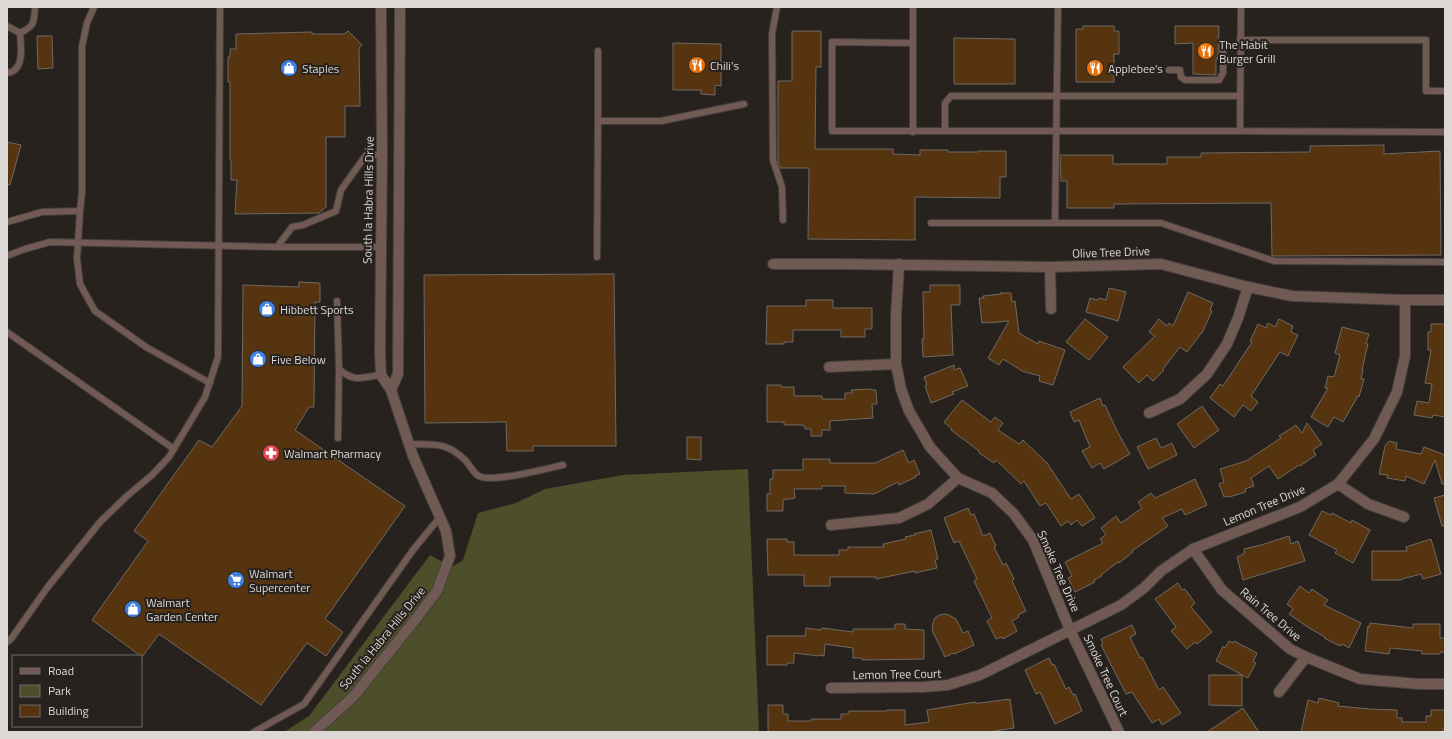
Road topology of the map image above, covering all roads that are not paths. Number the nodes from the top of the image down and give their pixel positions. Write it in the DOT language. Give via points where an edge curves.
graph roads {
  1 [pos="35,7"];
  2 [pos="94,7"];
  3 [pos="220,7"];
  4 [pos="382,7"];
  5 [pos="400,7"];
  6 [pos="777,7"];
  7 [pos="913,7"];
  8 [pos="1058,7"];
  9 [pos="1241,7"];
  10 [pos="7,26"];
  11 [pos="20,33"];
  12 [pos="913,43"];
  13 [pos="1240,43"];
  14 [pos="598,51"];
  15 [pos="1169,70"];
  16 [pos="7,73"];
  17 [pos="1445,91"];
  18 [pos="1056,96"];
  19 [pos="1240,96"];
  20 [pos="744,104"];
  21 [pos="598,121"];
  22 [pos="945,131"];
  23 [pos="1056,131"];
  24 [pos="1240,131"];
  25 [pos="913,132"];
  26 [pos="1445,132"];
  27 [pos="382,155"];
  28 [pos="80,211"];
  29 [pos="783,220"];
  30 [pos="7,222"];
  31 [pos="1055,222"];
  32 [pos="931,223"];
  33 [pos="78,242"];
  34 [pos="219,244"];
  35 [pos="277,247"];
  36 [pos="381,247"];
  37 [pos="9,255"];
  38 [pos="597,257"];
  39 [pos="1445,262"];
  40 [pos="773,264"];
  41 [pos="899,264"];
  42 [pos="1050,267"];
  43 [pos="1248,287"];
  44 [pos="1405,300"];
  45 [pos="1445,300"];
  46 [pos="337,301"];
  47 [pos="1051,309"];
  48 [pos="7,332"];
  49 [pos="896,364"];
  50 [pos="829,367"];
  51 [pos="339,369"];
  52 [pos="381,375"];
  53 [pos="210,383"];
  54 [pos="391,390"];
  55 [pos="1149,413"];
  56 [pos="338,438"];
  57 [pos="409,444"];
  58 [pos="174,449"];
  59 [pos="564,465"];
  60 [pos="958,478"];
  61 [pos="1338,484"];
  62 [pos="440,517"];
  63 [pos="1404,517"];
  64 [pos="831,525"];
  65 [pos="1193,549"];
  66 [pos="1070,630"];
  67 [pos="7,642"];
  68 [pos="1306,658"];
  69 [pos="1445,684"];
  70 [pos="831,688"];
  71 [pos="1279,692"];
  72 [pos="254,732"];
  73 [pos="314,732"];
  74 [pos="1119,732"];
  1 -- 11 [label="lane" via="32,25"];
  2 -- 28 [label="lane" via="82,46"];
  3 -- 34 [label="lane"];
  4 -- 27 [label="street, South la Habra Hills Drive"];
  5 -- 54 [label="street" via="398,374"];
  6 -- 29 [label="lane" via="772,34 773,160 782,187"];
  7 -- 12 [label="lane"];
  8 -- 18 [label="lane"];
  9 -- 13 [label="lane"];
  10 -- 11 [label="lane"];
  11 -- 16 [label="lane" via="18,67"];
  12 -- 25 [label="lane"];
  12 -- 25 [label="lane" via="832,42 832,131"];
  13 -- 15 [label="lane" via="1223,46 1223,74 1219,80 1185,80 1181,77 1180,70"];
  13 -- 17 [label="lane" via="1426,40 1426,91"];
  13 -- 19 [label="lane"];
  14 -- 21 [label="lane"];
  18 -- 19 [label="lane"];
  18 -- 22 [label="lane" via="951,96 946,103"];
  18 -- 23 [label="lane"];
  19 -- 24 [label="lane"];
  20 -- 21 [label="lane" via="661,121"];
  21 -- 38 [label="lane"];
  22 -- 23 [label="lane"];
  22 -- 25 [label="lane"];
  23 -- 24 [label="lane"];
  23 -- 31 [label="lane"];
  24 -- 26 [label="lane"];
  27 -- 35 [label="lane" via="366,155 342,190 336,211 292,227"];
  27 -- 36 [label="street, South la Habra Hills Drive"];
  28 -- 30 [label="lane" via="42,212"];
  28 -- 33 [label="lane"];
  31 -- 32 [label="lane"];
  31 -- 39 [label="lane" via="1161,223 1274,261"];
  33 -- 34 [label="lane"];
  33 -- 37 [label="lane" via="50,242"];
  33 -- 53 [label="lane" via="80,284 96,311 146,346"];
  34 -- 35 [label="lane"];
  34 -- 53 [label="lane" via="218,357"];
  35 -- 36 [label="lane"];
  36 -- 52 [label="street, South la Habra Hills Drive"];
  40 -- 41 [label="street, Olive Tree Drive"];
  41 -- 42 [label="street, Olive Tree Drive"];
  41 -- 49 [label="street, Smoke Tree Drive"];
  42 -- 43 [label="street, Olive Tree Drive" via="1161,264"];
  42 -- 47 [label="street"];
  43 -- 44 [label="street, Olive Tree Drive" via="1292,296"];
  43 -- 55 [label="street" via="1227,344 1207,374 1180,398"];
  44 -- 45 [label="street, Olive Tree Drive"];
  44 -- 61 [label="street, Lemon Tree Drive" via="1405,356 1397,392 1374,439"];
  46 -- 51 [label="lane"];
  48 -- 58 [label="lane"];
  49 -- 50 [label="street"];
  49 -- 60 [label="street, Smoke Tree Drive" via="909,411 930,447"];
  51 -- 52 [label="lane" via="353,378"];
  51 -- 56 [label="lane"];
  52 -- 54 [label="street, South la Habra Hills Drive"];
  53 -- 58 [label="lane" via="205,397"];
  54 -- 57 [label="street, South la Habra Hills Drive"];
  57 -- 59 [label="lane" via="443,445 450,448 484,478"];
  57 -- 62 [label="street, South la Habra Hills Drive"];
  58 -- 67 [label="lane" via="152,475 100,522"];
  60 -- 64 [label="street" via="928,504 899,518"];
  60 -- 66 [label="street, Smoke Tree Drive" via="992,493 1014,514 1033,540"];
  61 -- 63 [label="street" via="1368,504"];
  61 -- 65 [label="street, Lemon Tree Drive" via="1300,507"];
  62 -- 72 [label="lane" via="413,550 304,704"];
  62 -- 73 [label="street, South la Habra Hills Drive" via="446,532 450,556 437,591 353,697"];
  65 -- 66 [label="street, Lemon Tree Drive" via="1161,570 1122,606"];
  65 -- 68 [label="street, Rain Tree Drive" via="1222,590 1290,649"];
  66 -- 70 [label="street, Lemon Tree Court" via="980,675 948,685"];
  66 -- 74 [label="street, Smoke Tree Court"];
  68 -- 69 [label="street, Rain Tree Drive" via="1360,679"];
  68 -- 71 [label="street"];
}
